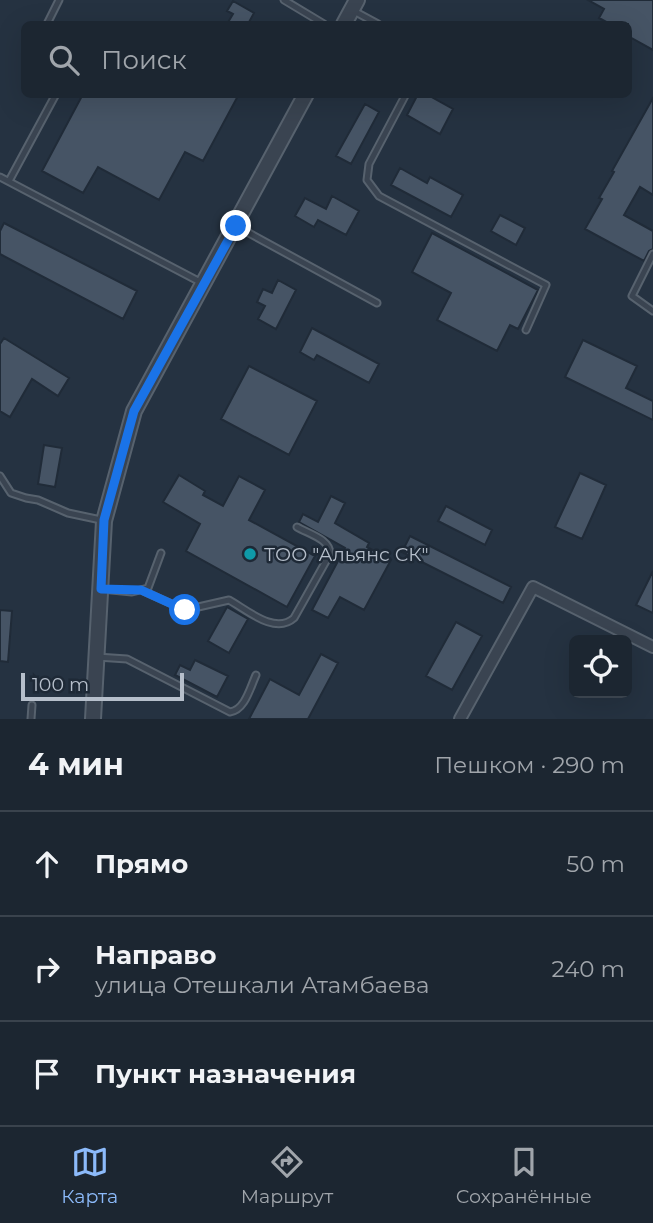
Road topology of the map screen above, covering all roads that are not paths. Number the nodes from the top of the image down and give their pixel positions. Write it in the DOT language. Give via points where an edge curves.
graph roads {
  1 [pos="59,0"];
  2 [pos="284,0"];
  3 [pos="355,5"];
  4 [pos="48,21"];
  5 [pos="319,21"];
  6 [pos="346,21"];
  7 [pos="374,21"];
  8 [pos="54,98"];
  9 [pos="304,98"];
  10 [pos="404,98"];
  11 [pos="0,177"];
  12 [pos="9,181"];
  13 [pos="236,226"];
  14 [pos="653,254"];
  15 [pos="204,284"];
  16 [pos="377,303"];
  17 [pos="653,311"];
  18 [pos="526,330"];
  19 [pos="0,476"];
  20 [pos="104,520"];
  21 [pos="297,527"];
  22 [pos="161,553"];
  23 [pos="101,589"];
  24 [pos="141,590"];
  25 [pos="653,647"];
  26 [pos="97,657"];
  27 [pos="256,676"];
  28 [pos="32,705"];
  29 [pos="31,719"];
  30 [pos="93,719"];
  31 [pos="460,719"];
  1 -- 4 [label="lane"];
  2 -- 5 [label="lane"];
  3 -- 6 [label="street"];
  3 -- 7 [label="lane"];
  8 -- 12 [label="lane"];
  9 -- 13 [label="street"];
  10 -- 18 [label="lane" via="369,164 367,180 379,195 546,285"];
  11 -- 12 [label="lane"];
  12 -- 15 [label="lane"];
  13 -- 15 [label="street"];
  13 -- 16 [label="lane"];
  14 -- 17 [label="lane" via="632,296"];
  15 -- 20 [label="street" via="134,411"];
  19 -- 20 [label="lane" via="11,493"];
  20 -- 23 [label="street"];
  21 -- 24 [label="lane" via="326,542 330,554 289,622 272,624 229,600 185,610"];
  22 -- 24 [label="lane" via="148,587"];
  23 -- 24 [label="lane"];
  23 -- 26 [label="street"];
  25 -- 31 [label="street" via="533,587"];
  26 -- 27 [label="lane" via="127,659 230,712 241,707"];
  26 -- 30 [label="street"];
  28 -- 29 [label="lane"];
}
